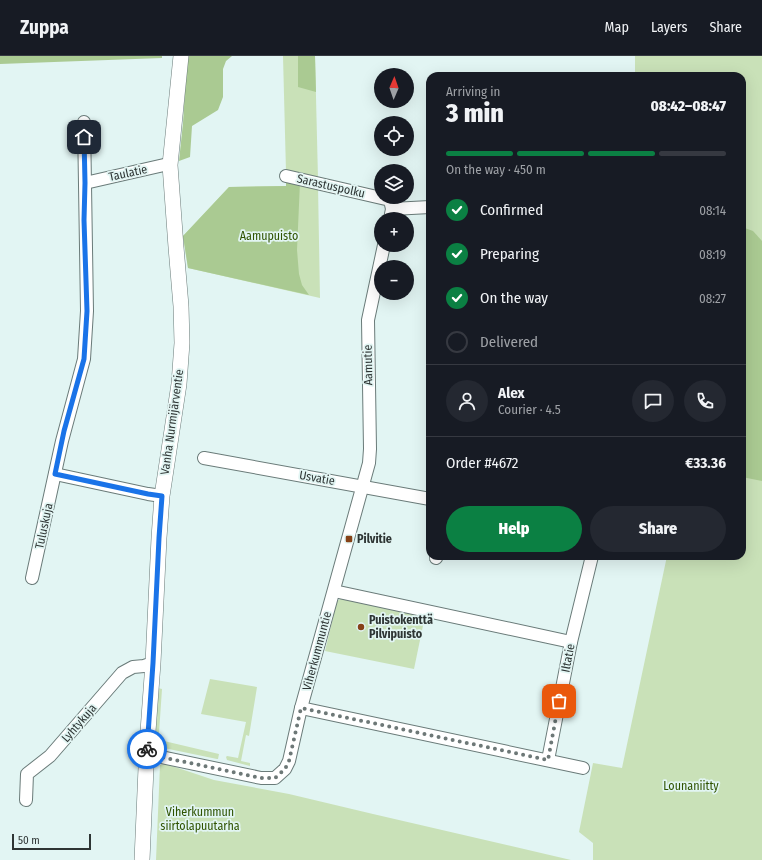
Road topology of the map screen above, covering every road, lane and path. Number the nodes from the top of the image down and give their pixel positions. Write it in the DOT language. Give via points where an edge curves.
graph roads {
  1 [pos="181,56"];
  2 [pos="84,122"];
  3 [pos="170,165"];
  4 [pos="286,176"];
  5 [pos="85,183"];
  6 [pos="426,208"];
  7 [pos="391,212"];
  8 [pos="402,212"];
  9 [pos="383,252"];
  10 [pos="204,458"];
  11 [pos="55,474"];
  12 [pos="362,486"];
  13 [pos="162,496"];
  14 [pos="426,498"];
  15 [pos="591,560"];
  16 [pos="32,578"];
  17 [pos="334,591"];
  18 [pos="571,642"];
  19 [pos="153,663"];
  20 [pos="301,708"];
  21 [pos="147,754"];
  22 [pos="548,760"];
  23 [pos="584,768"];
  24 [pos="26,800"];
  25 [pos="142,860"];
  1 -- 3 [label="street, Vanha Nurmijärventie"];
  2 -- 5 [label="street, Tuluskuja"];
  3 -- 5 [label="street, Taulatie"];
  3 -- 13 [label="street, Vanha Nurmijärventie" via="182,343 179,384"];
  4 -- 7 [label="street, Sarastuspolku" via="390,200"];
  5 -- 11 [label="street, Tuluskuja" via="87,311 84,359"];
  6 -- 8 [label="street"];
  9 -- 12 [label="street, Aamutie" via="368,320 370,449"];
  10 -- 12 [label="street, Usvatie"];
  11 -- 13 [label="street"];
  11 -- 16 [label="street, Tuluskuja"];
  12 -- 14 [label="street, Usvatie"];
  12 -- 17 [label="street, Viherkummuntie"];
  13 -- 19 [label="street, Vanha Nurmijärventie"];
  15 -- 18 [label="street, Iltatie"];
  17 -- 18 [label="street"];
  17 -- 20 [label="street, Viherkummuntie"];
  18 -- 22 [label="street, Iltatie"];
  19 -- 21 [label="street, Vanha Nurmijärventie"];
  19 -- 24 [label="street, Lyhtykuja" via="133,667 122,673 50,756 27,774"];
  20 -- 21 [label="street, Viherkummuntie" via="289,761 275,778 256,777"];
  20 -- 22 [label="street"];
  21 -- 25 [label="street, Vanha Nurmijärventie"];
  22 -- 23 [label="street"];
}
